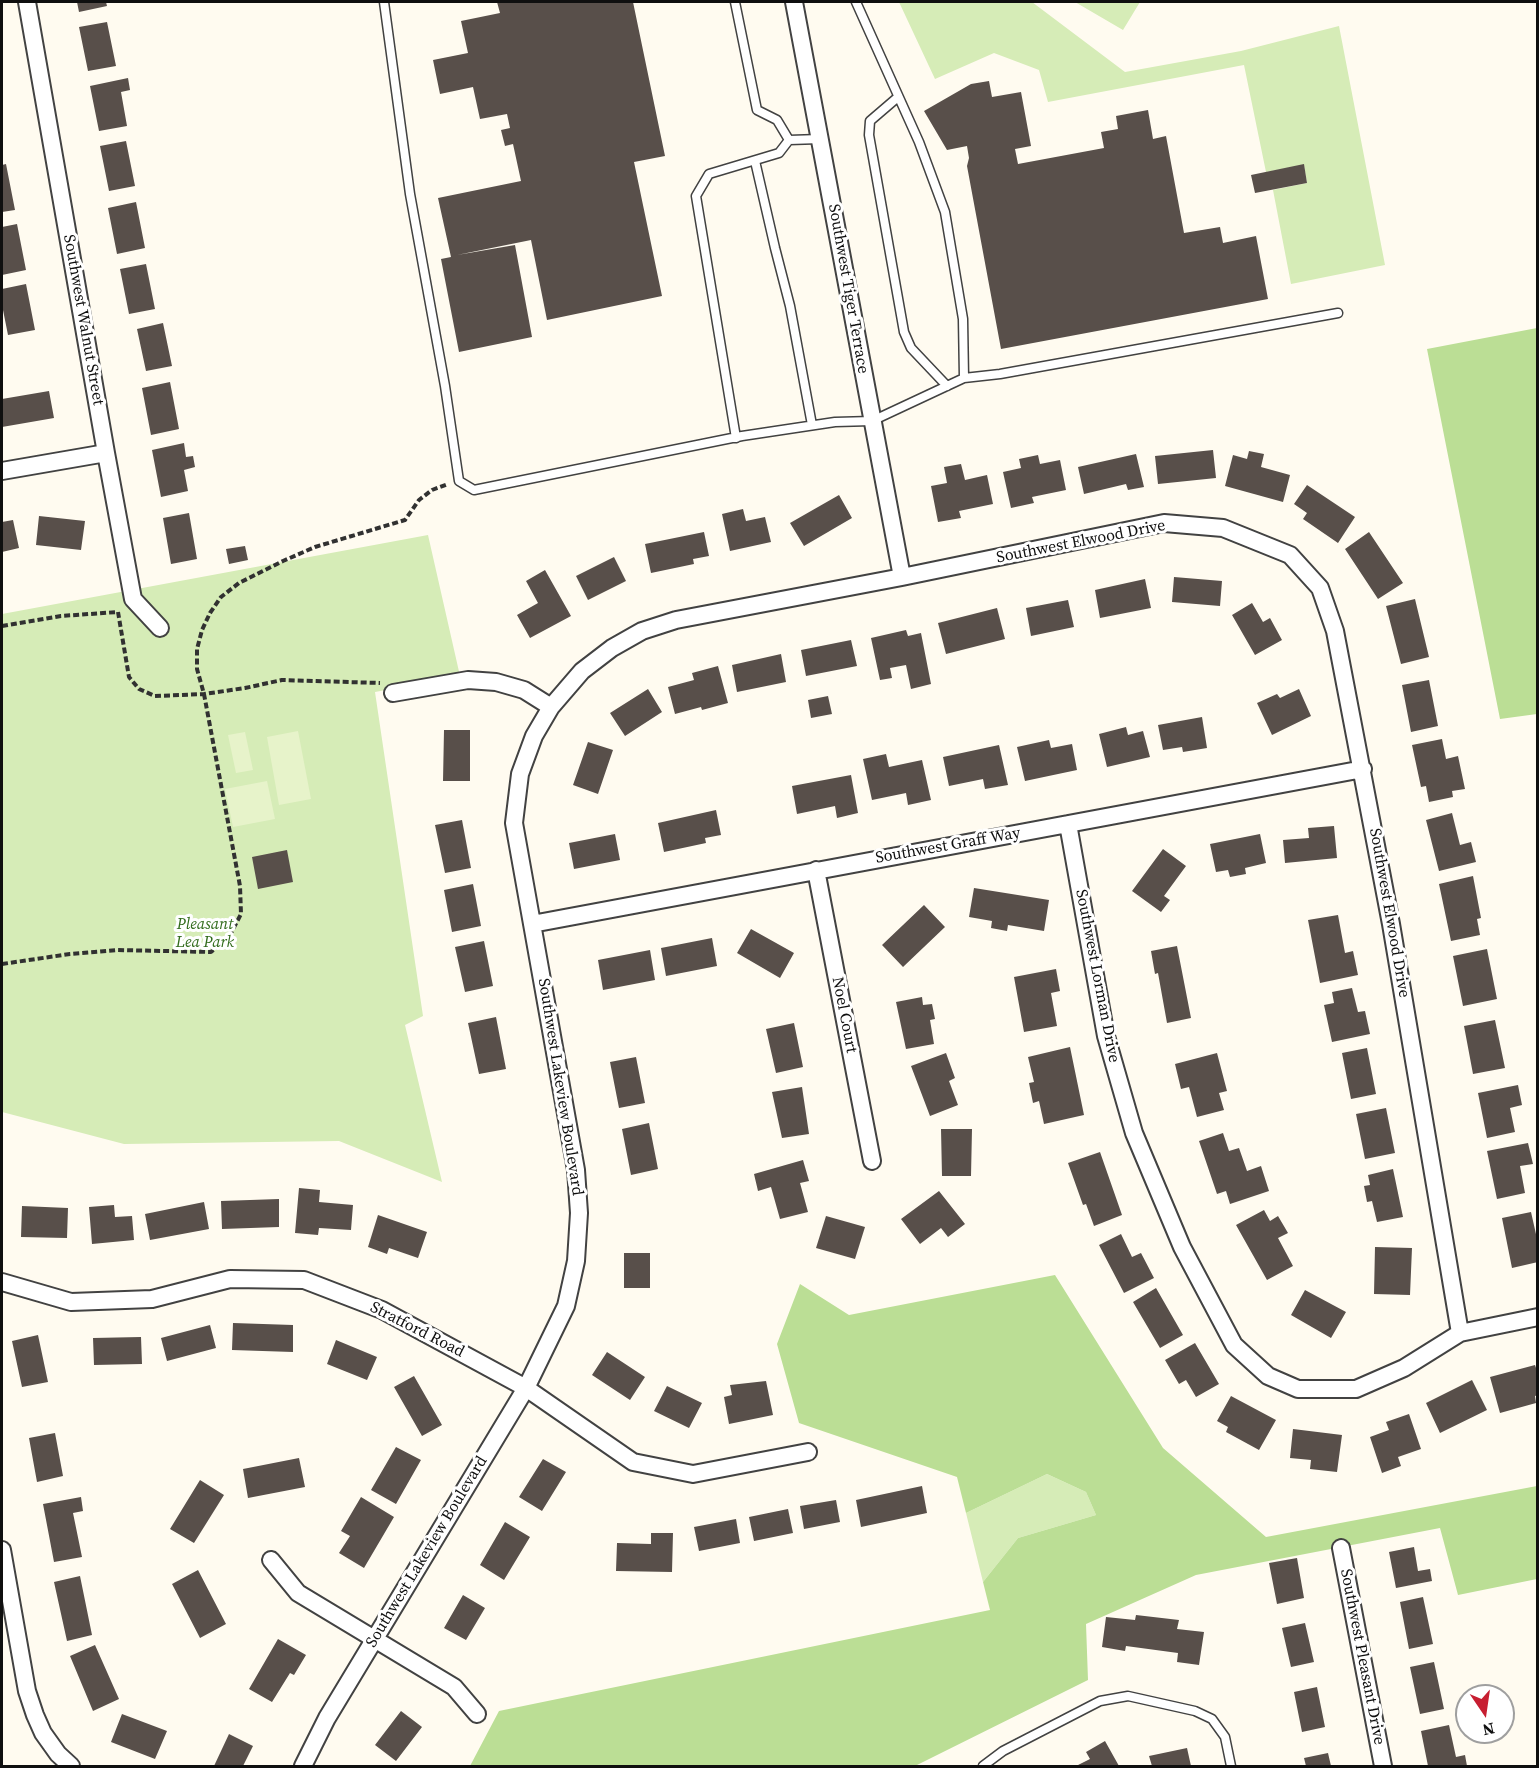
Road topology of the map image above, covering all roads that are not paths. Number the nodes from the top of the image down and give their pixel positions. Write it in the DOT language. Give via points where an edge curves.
graph roads {
  1 [pos="27,2"];
  2 [pos="384,2"];
  3 [pos="735,2"];
  4 [pos="794,2"];
  5 [pos="856,2"];
  6 [pos="898,97"];
  7 [pos="820,139"];
  8 [pos="789,140"];
  9 [pos="755,161"];
  10 [pos="1338,314"];
  11 [pos="964,378"];
  12 [pos="947,386"];
  13 [pos="872,422"];
  14 [pos="812,425"];
  15 [pos="736,438"];
  16 [pos="106,453"];
  17 [pos="2,471"];
  18 [pos="902,577"];
  19 [pos="159,628"];
  20 [pos="393,693"];
  21 [pos="551,706"];
  22 [pos="1363,769"];
  23 [pos="1068,824"];
  24 [pos="816,870"];
  25 [pos="532,924"];
  26 [pos="872,1161"];
  27 [pos="2,1282"];
  28 [pos="1538,1317"];
  29 [pos="1460,1334"];
  30 [pos="526,1388"];
  31 [pos="808,1452"];
  32 [pos="1341,1548"];
  33 [pos="2,1550"];
  34 [pos="271,1560"];
  35 [pos="375,1638"];
  36 [pos="477,1714"];
  37 [pos="71,1767"];
  38 [pos="303,1767"];
  39 [pos="983,1767"];
  40 [pos="1231,1767"];
  41 [pos="1383,1767"];
  1 -- 16 [label="street, Southwest Walnut Street"];
  2 -- 15 [label="lane" via="410,194 446,386 459,481 474,490"];
  3 -- 8 [label="lane" via="757,110 777,120"];
  4 -- 7 [label="street, Southwest Tiger Terrace"];
  5 -- 6 [label="lane"];
  6 -- 11 [label="lane" via="945,212 963,319"];
  6 -- 12 [label="lane" via="870,121 869,135 904,332 911,348"];
  7 -- 8 [label="lane"];
  7 -- 13 [label="street, Southwest Tiger Terrace"];
  8 -- 9 [label="lane" via="779,153"];
  9 -- 14 [label="lane" via="790,306"];
  9 -- 15 [label="lane" via="710,174 696,196"];
  10 -- 11 [label="lane"];
  11 -- 12 [label="lane"];
  12 -- 13 [label="lane"];
  13 -- 14 [label="lane"];
  13 -- 18 [label="street, Southwest Tiger Terrace"];
  14 -- 15 [label="lane"];
  16 -- 17 [label="street"];
  16 -- 19 [label="street, Southwest Walnut Street" via="133,599"];
  18 -- 21 [label="street, Southwest Elwood Drive" via="676,620 642,631 582,671"];
  18 -- 22 [label="street, Southwest Elwood Drive" via="1164,524 1223,528 1290,555 1320,588 1335,631"];
  20 -- 21 [label="street" via="468,680 496,682 524,690"];
  21 -- 25 [label="street, Southwest Lakeview Boulevard" via="534,736 520,774 514,822"];
  22 -- 23 [label="street, Southwest Graff Way"];
  22 -- 29 [label="street, Southwest Elwood Drive"];
  23 -- 24 [label="street, Southwest Graff Way"];
  23 -- 29 [label="street, Southwest Lorman Drive" via="1106,1036 1134,1133 1182,1247 1234,1345 1268,1376 1298,1389 1356,1389 1404,1368"];
  24 -- 25 [label="street, Southwest Graff Way"];
  24 -- 26 [label="street, Noel Court"];
  25 -- 30 [label="street, Southwest Lakeview Boulevard" via="576,1170 579,1213 576,1261 566,1306"];
  27 -- 30 [label="street, Stratford Road" via="71,1302 152,1299 230,1279 304,1280 382,1310"];
  28 -- 29 [label="street, Southwest Lorman Drive"];
  30 -- 31 [label="street, Stratford Road" via="633,1462 693,1474"];
  30 -- 35 [label="street, Southwest Lakeview Boulevard"];
  32 -- 41 [label="street, Southwest Pleasant Drive"];
  33 -- 37 [label="street" via="27,1691 44,1733"];
  34 -- 35 [label="street" via="298,1593"];
  35 -- 36 [label="street" via="454,1687"];
  35 -- 38 [label="street, Southwest Lakeview Boulevard"];
  39 -- 40 [label="lane" via="1003,1751 1100,1701 1128,1696 1195,1711 1212,1719 1225,1737"];
}
